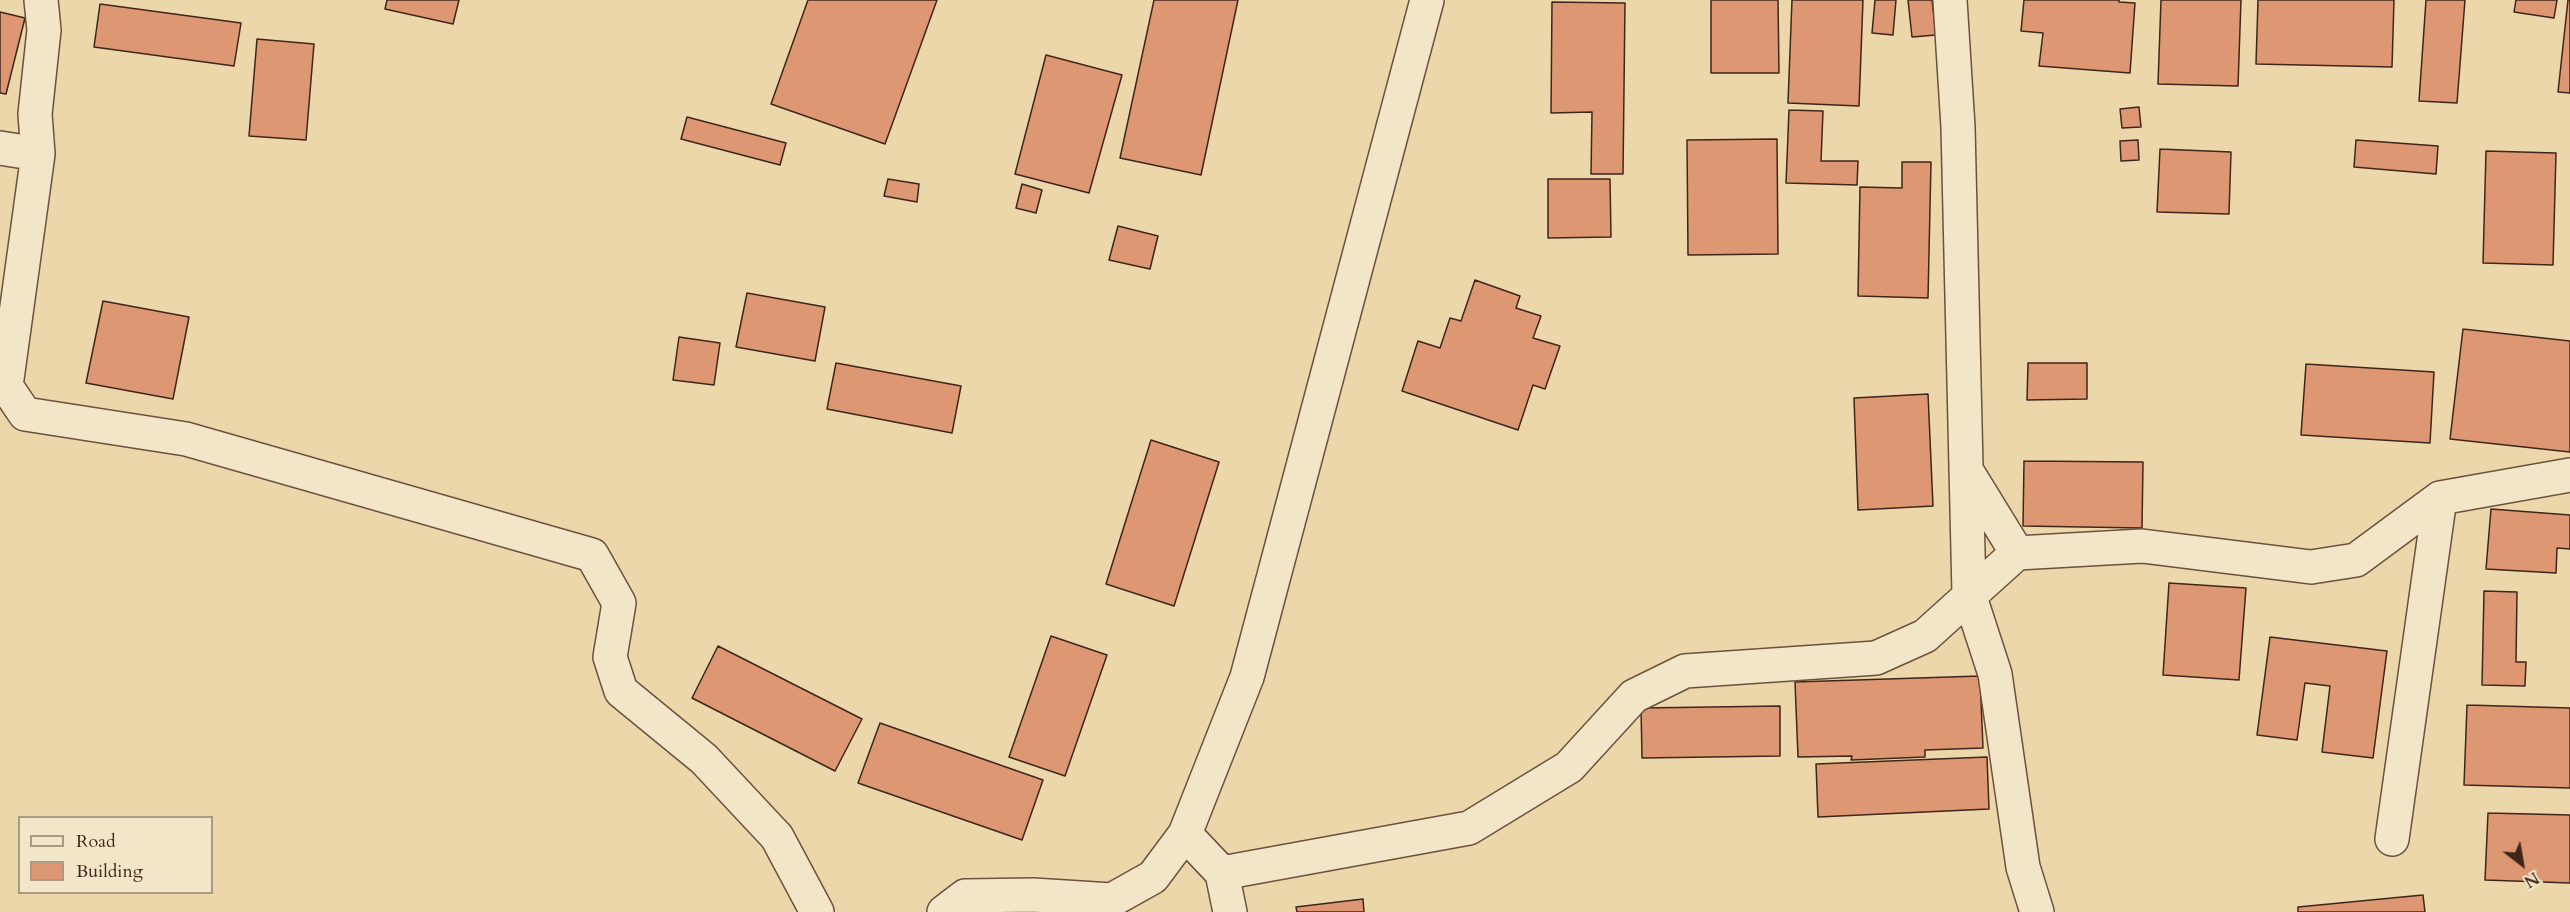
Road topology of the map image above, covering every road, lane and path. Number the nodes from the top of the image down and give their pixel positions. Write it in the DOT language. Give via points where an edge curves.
graph roads {
  1 [pos="41,0"];
  2 [pos="1426,0"];
  3 [pos="1950,0"];
  4 [pos="0,148"];
  5 [pos="38,154"];
  6 [pos="1965,469"];
  7 [pos="2570,475"];
  8 [pos="2440,498"];
  9 [pos="2017,553"];
  10 [pos="1969,594"];
  11 [pos="1185,834"];
  12 [pos="2392,839"];
  13 [pos="1222,873"];
  14 [pos="817,912"];
  15 [pos="944,912"];
  16 [pos="1230,912"];
  17 [pos="2037,912"];
  1 -- 5 [label="street" via="44,30 35,114"];
  2 -- 11 [label="street" via="1247,676"];
  3 -- 6 [label="street" via="1958,128"];
  4 -- 5 [label="street"];
  5 -- 14 [label="street" via="6,386 25,414 186,439 592,555 619,603 609,657 621,691 704,759 777,837"];
  6 -- 9 [label="street"];
  6 -- 10 [label="street"];
  7 -- 8 [label="street"];
  8 -- 9 [label="street" via="2356,560 2311,567 2142,546"];
  8 -- 12 [label="street"];
  9 -- 10 [label="street"];
  10 -- 13 [label="street" via="1925,636 1876,658 1685,671 1634,696 1569,767 1469,828"];
  10 -- 17 [label="street" via="1995,674 2023,867"];
  11 -- 13 [label="street"];
  11 -- 15 [label="street" via="1153,877 1112,900 965,896"];
  13 -- 16 [label="street"];
}
